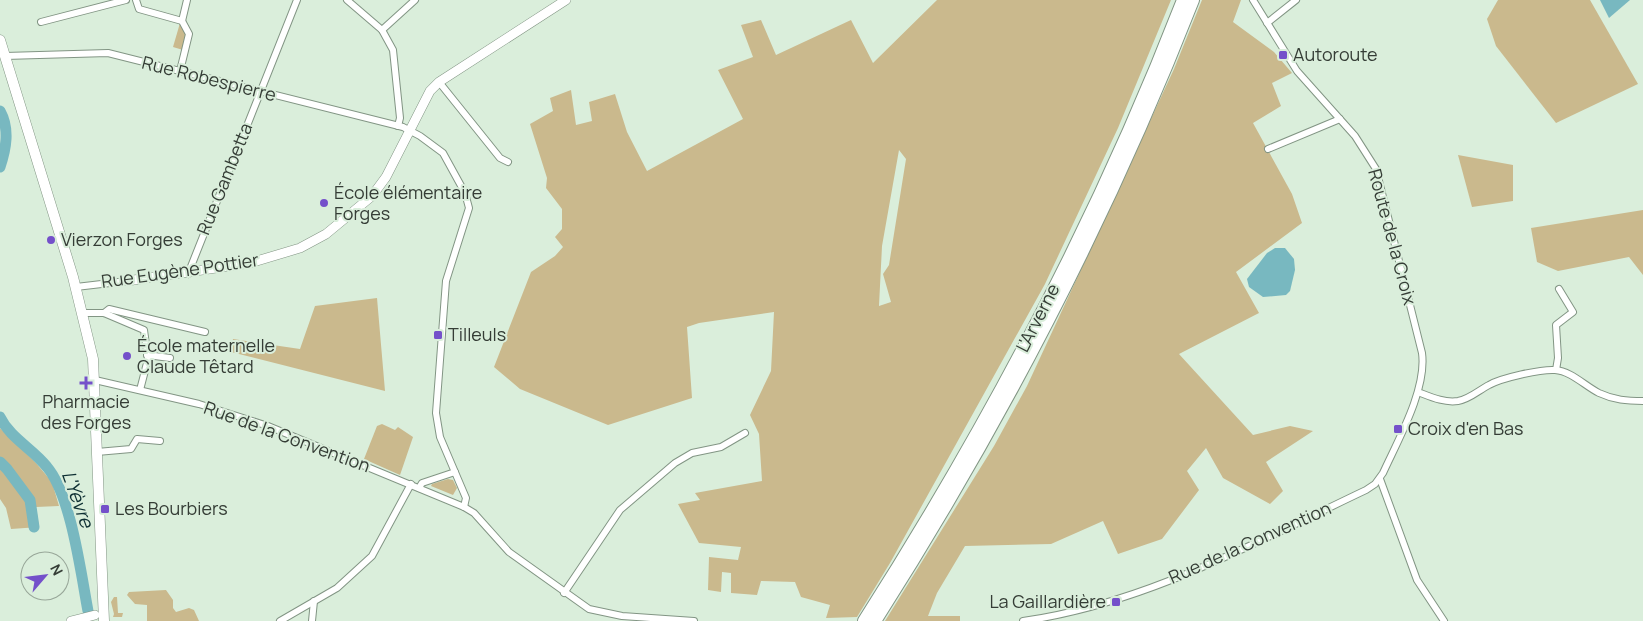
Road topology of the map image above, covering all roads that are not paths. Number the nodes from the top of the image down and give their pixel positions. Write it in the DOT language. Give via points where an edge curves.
graph roads {
  1 [pos="126,0"];
  2 [pos="136,0"];
  3 [pos="187,0"];
  4 [pos="296,0"];
  5 [pos="347,0"];
  6 [pos="415,0"];
  7 [pos="566,0"];
  8 [pos="1183,0"];
  9 [pos="1193,0"];
  10 [pos="1253,0"];
  11 [pos="1296,0"];
  12 [pos="182,21"];
  13 [pos="41,22"];
  14 [pos="1267,23"];
  15 [pos="382,30"];
  16 [pos="0,40"];
  17 [pos="5,56"];
  18 [pos="180,70"];
  19 [pos="439,82"];
  20 [pos="260,92"];
  21 [pos="1340,118"];
  22 [pos="398,126"];
  23 [pos="409,130"];
  24 [pos="1268,150"];
  25 [pos="508,162"];
  26 [pos="188,274"];
  27 [pos="127,281"];
  28 [pos="76,287"];
  29 [pos="1559,289"];
  30 [pos="82,313"];
  31 [pos="104,313"];
  32 [pos="205,332"];
  33 [pos="147,355"];
  34 [pos="170,358"];
  35 [pos="1556,370"];
  36 [pos="95,380"];
  37 [pos="140,390"];
  38 [pos="1418,392"];
  39 [pos="1643,401"];
  40 [pos="745,434"];
  41 [pos="160,441"];
  42 [pos="97,452"];
  43 [pos="454,472"];
  44 [pos="1380,479"];
  45 [pos="411,484"];
  46 [pos="419,488"];
  47 [pos="464,507"];
  48 [pos="564,593"];
  49 [pos="314,602"];
  50 [pos="98,617"];
  51 [pos="608,618"];
  52 [pos="71,621"];
  53 [pos="280,621"];
  54 [pos="312,621"];
  55 [pos="694,621"];
  56 [pos="864,621"];
  57 [pos="875,621"];
  58 [pos="1023,621"];
  59 [pos="1444,621"];
  1 -- 13 [label="street"];
  2 -- 12 [label="street" via="138,9"];
  3 -- 12 [label="street"];
  4 -- 20 [label="street, Rue Gambetta"];
  5 -- 15 [label="street"];
  6 -- 15 [label="street"];
  7 -- 19 [label="street, Rue Eugène Pottier"];
  8 -- 56 [label="highway, L'Arverne" via="1116,158 1038,319 965,454"];
  9 -- 57 [label="highway, L'Arverne" via="1133,144 1045,325 969,466"];
  10 -- 14 [label="street, Route de la Croix"];
  11 -- 14 [label="street"];
  12 -- 18 [label="street" via="189,34"];
  14 -- 21 [label="street, Route de la Croix" via="1297,71"];
  15 -- 22 [label="street" via="393,50 400,118"];
  16 -- 17 [label="main road"];
  17 -- 18 [label="street, Rue Robespierre" via="108,53"];
  17 -- 28 [label="main road"];
  18 -- 20 [label="street, Rue Robespierre"];
  19 -- 23 [label="street, Rue Eugène Pottier" via="430,91"];
  19 -- 25 [label="street" via="500,158"];
  20 -- 22 [label="street, Rue Robespierre"];
  20 -- 26 [label="street, Rue Gambetta"];
  21 -- 24 [label="street"];
  21 -- 38 [label="street, Route de la Croix" via="1376,169 1422,354 1423,374"];
  22 -- 23 [label="street, Rue Robespierre"];
  23 -- 26 [label="street, Rue Eugène Pottier" via="386,177 372,196 326,234 276,256"];
  23 -- 43 [label="street, Rue Robespierre" via="443,154 465,193 469,208 446,281 436,413 440,437"];
  26 -- 27 [label="street, Rue Eugène Pottier"];
  27 -- 28 [label="street, Rue Eugène Pottier"];
  28 -- 30 [label="main road"];
  29 -- 35 [label="street" via="1572,312 1556,325"];
  30 -- 31 [label="street"];
  30 -- 36 [label="main road"];
  31 -- 32 [label="street" via="110,309"];
  31 -- 33 [label="street" via="144,330"];
  33 -- 34 [label="street"];
  33 -- 37 [label="street"];
  35 -- 38 [label="street" via="1510,377 1459,401 1440,400"];
  35 -- 39 [label="street" via="1620,401"];
  36 -- 37 [label="street, Rue de la Convention"];
  36 -- 42 [label="main road"];
  37 -- 45 [label="street, Rue de la Convention" via="268,426"];
  38 -- 44 [label="street"];
  40 -- 48 [label="street" via="721,447 692,453 675,463 620,510"];
  41 -- 42 [label="street" via="137,439 131,449"];
  42 -- 50 [label="main road" via="102,579"];
  43 -- 46 [label="street" via="422,483"];
  43 -- 47 [label="street, Rue Robespierre" via="466,498"];
  44 -- 58 [label="street, Rue de la Convention" via="1366,490 1173,580 1055,617"];
  44 -- 59 [label="street" via="1414,573"];
  45 -- 46 [label="street, Rue de la Convention"];
  45 -- 49 [label="street" via="372,556 337,588"];
  46 -- 47 [label="street, Rue de la Convention"];
  47 -- 48 [label="street, Rue de la Convention" via="474,513 509,552"];
  48 -- 51 [label="street, Rue de la Convention"];
  49 -- 53 [label="street"];
  49 -- 54 [label="street"];
  50 -- 52 [label="street"];
  51 -- 55 [label="street, Rue de la Convention"];
}
